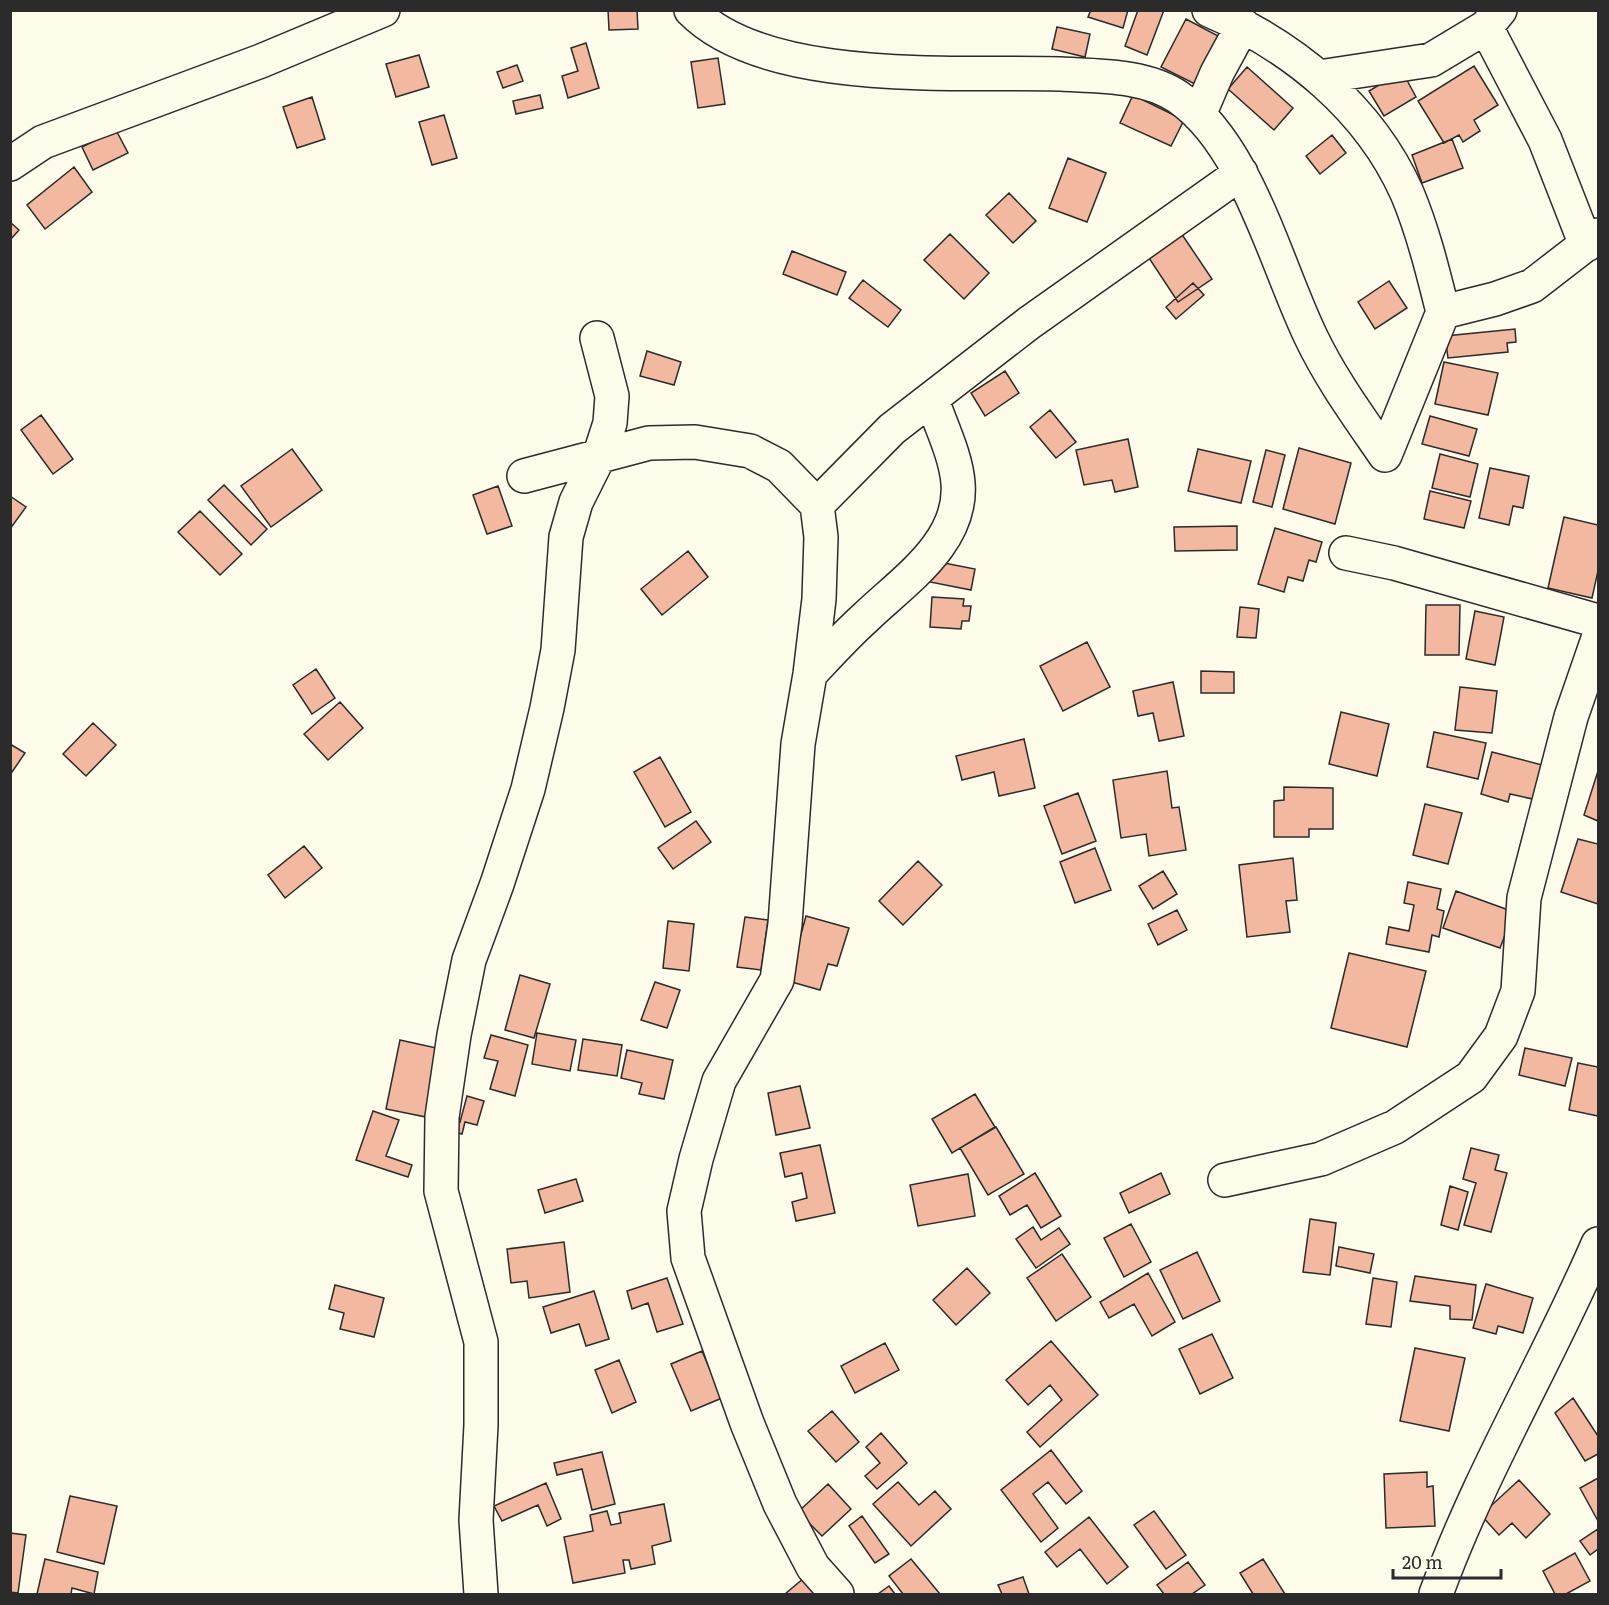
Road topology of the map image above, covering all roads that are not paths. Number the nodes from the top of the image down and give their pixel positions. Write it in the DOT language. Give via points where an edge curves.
graph roads {
  1 [pos="383,10"];
  2 [pos="691,10"];
  3 [pos="1209,10"];
  4 [pos="1493,19"];
  5 [pos="1243,25"];
  6 [pos="1319,77"];
  7 [pos="1199,115"];
  8 [pos="10,164"];
  9 [pos="1241,172"];
  10 [pos="1592,240"];
  11 [pos="1443,312"];
  12 [pos="597,338"];
  13 [pos="932,400"];
  14 [pos="600,454"];
  15 [pos="524,476"];
  16 [pos="817,505"];
  17 [pos="1346,553"];
  18 [pos="1599,621"];
  19 [pos="1599,639"];
  20 [pos="810,674"];
  21 [pos="1225,1180"];
  22 [pos="1599,1244"];
  23 [pos="481,1594"];
  24 [pos="837,1594"];
  25 [pos="1436,1594"];
  1 -- 8 [label="street" via="261,61 43,142"];
  2 -- 7 [label="street" via="701,21 748,46 804,61 895,74 975,72 1136,80 1177,96"];
  3 -- 5 [label="street"];
  4 -- 6 [label="street" via="1431,60"];
  4 -- 10 [label="street"];
  5 -- 6 [label="street"];
  5 -- 7 [label="street"];
  6 -- 11 [label="street" via="1368,126 1406,192"];
  7 -- 9 [label="street"];
  9 -- 11 [label="street" via="1311,338 1348,402 1385,454"];
  9 -- 13 [label="street" via="1029,323"];
  10 -- 11 [label="street" via="1532,286"];
  12 -- 14 [label="street" via="612,396 610,423"];
  13 -- 16 [label="street" via="892,429"];
  13 -- 20 [label="street" via="958,484 953,516 942,541 921,568 860,622"];
  14 -- 15 [label="street"];
  14 -- 16 [label="street" via="649,443 695,442 750,452 780,466"];
  14 -- 23 [label="street" via="576,502 566,537 558,650 548,708 528,789 469,960 442,1117 441,1191 481,1342 476,1520"];
  16 -- 20 [label="street" via="821,537 819,599"];
  17 -- 18 [label="street"];
  19 -- 21 [label="street" via="1571,717 1524,898 1518,991 1501,1036 1471,1077 1395,1127 1321,1160"];
  20 -- 24 [label="street" via="798,744 777,980 719,1081 684,1211 688,1258 747,1423 780,1504 813,1567"];
  22 -- 25 [label="street" via="1572,1306 1486,1474"];
}
